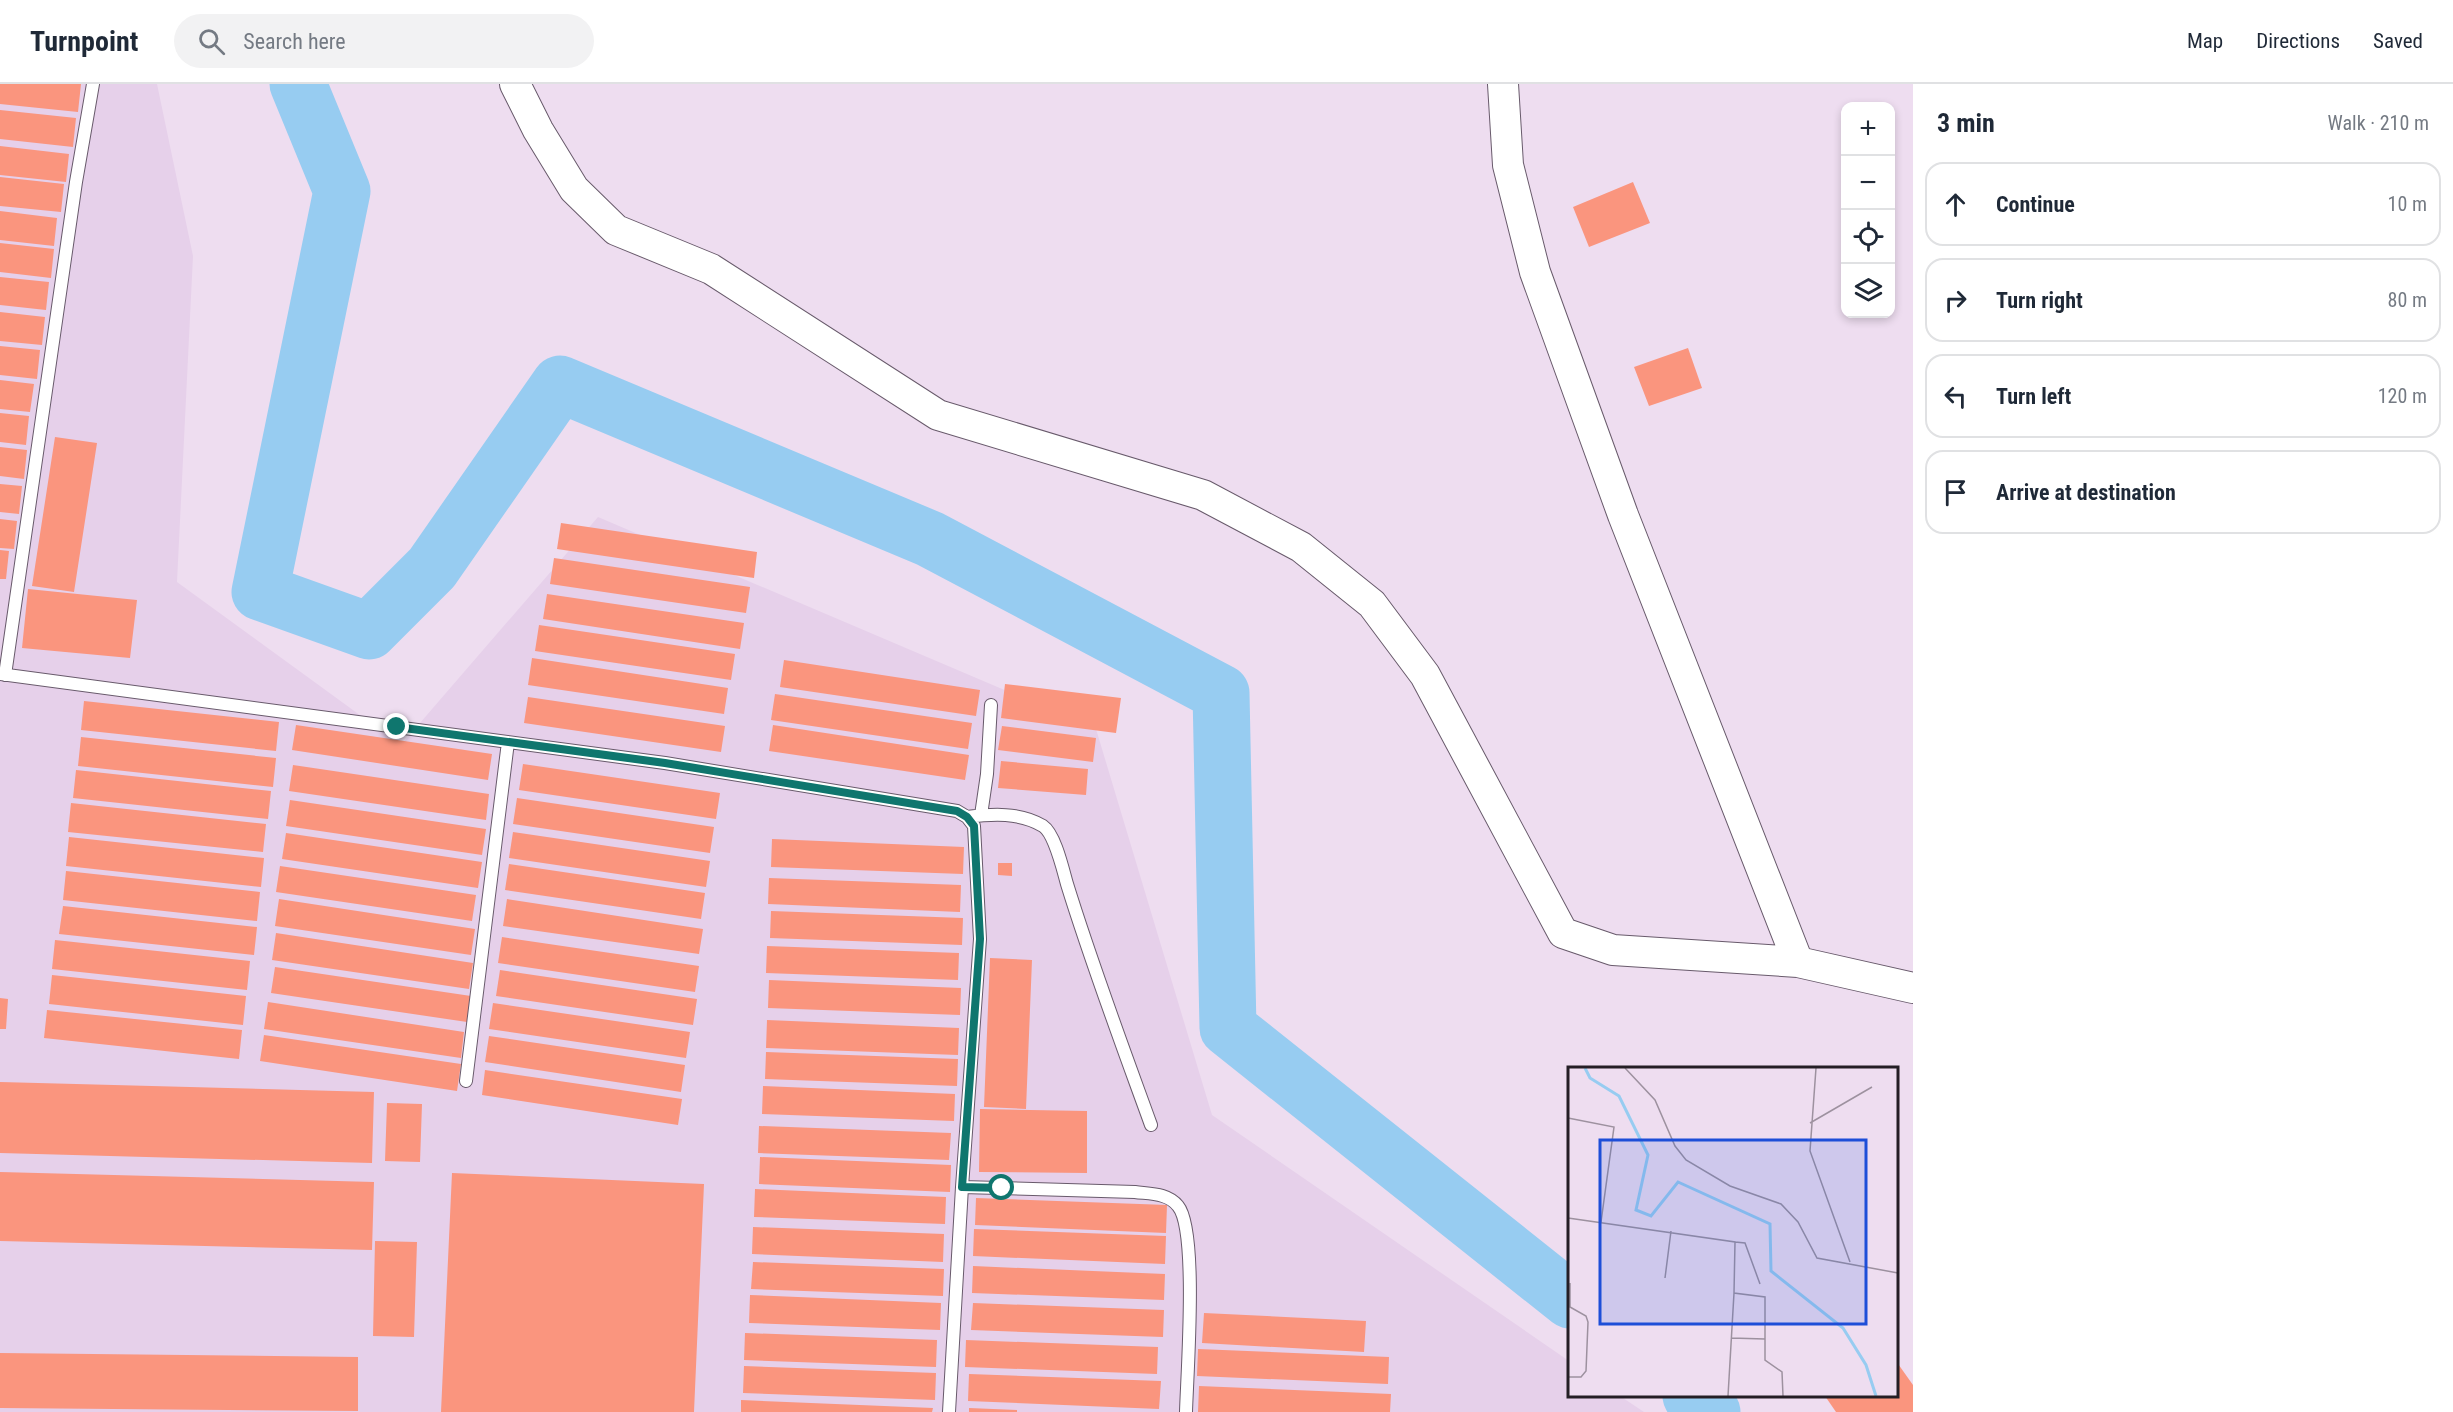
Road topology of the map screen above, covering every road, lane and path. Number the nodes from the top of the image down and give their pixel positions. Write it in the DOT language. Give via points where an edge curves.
graph roads {
  1 [pos="93,84"];
  2 [pos="514,84"];
  3 [pos="1503,84"];
  4 [pos="2,674"];
  5 [pos="991,705"];
  6 [pos="508,742"];
  7 [pos="981,815"];
  8 [pos="967,817"];
  9 [pos="1798,962"];
  10 [pos="1913,988"];
  11 [pos="466,1081"];
  12 [pos="1150,1125"];
  13 [pos="962,1187"];
  14 [pos="949,1412"];
  15 [pos="1186,1412"];
  1 -- 4 [label="lane"];
  2 -- 9 [label="street" via="574,189 616,230 711,269 938,415 1203,495 1301,547 1372,604 1425,675 1563,933 1613,950"];
  3 -- 9 [label="street" via="1508,165 1535,272 1623,515"];
  4 -- 6 [label="lane"];
  5 -- 7 [label="lane"];
  6 -- 8 [label="lane" via="946,809"];
  6 -- 11 [label="lane"];
  7 -- 8 [label="lane"];
  7 -- 12 [label="lane" via="995,813 1022,818 1044,827 1050,836"];
  8 -- 13 [label="lane" via="974,826 980,939"];
  9 -- 10 [label="street"];
  13 -- 14 [label="lane"];
  13 -- 15 [label="lane" via="1135,1192 1162,1195 1177,1204 1185,1218 1190,1275"];
}
